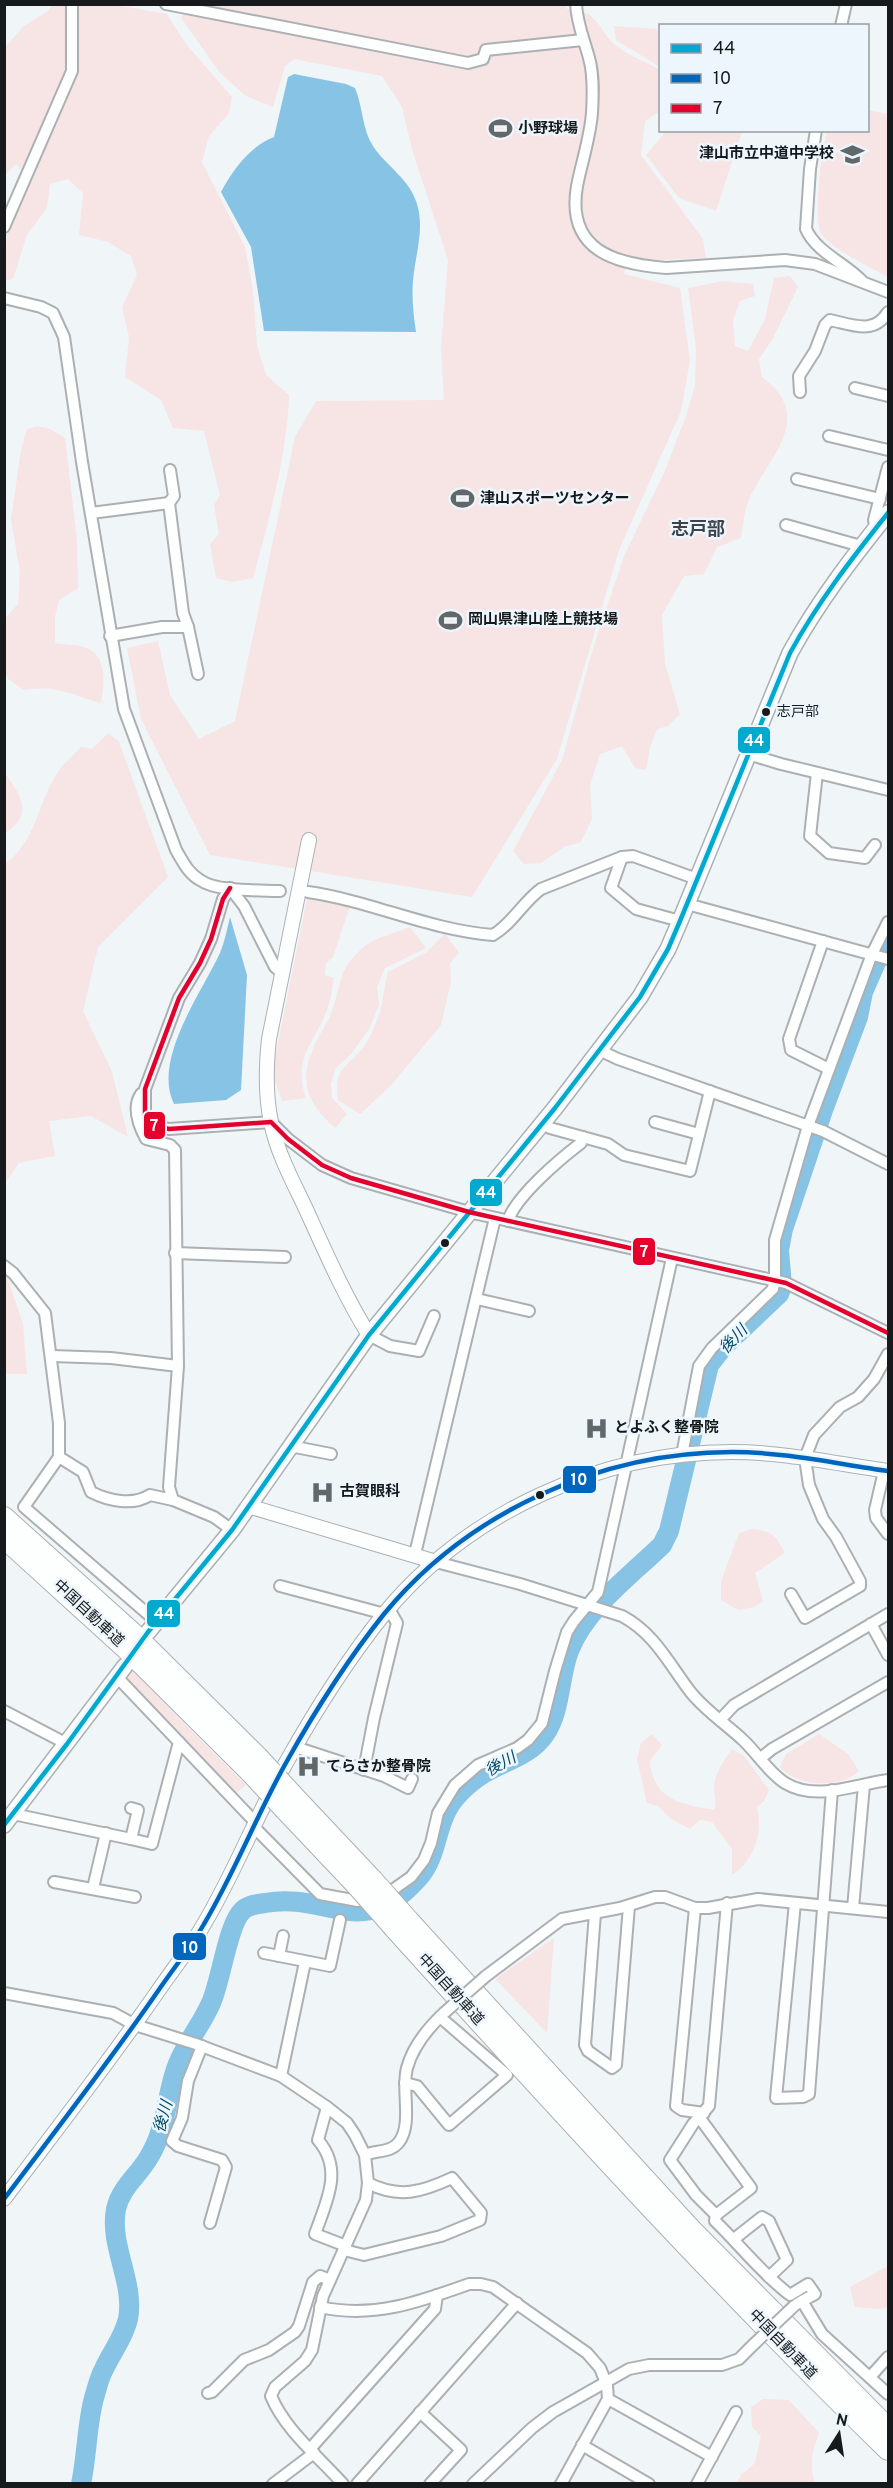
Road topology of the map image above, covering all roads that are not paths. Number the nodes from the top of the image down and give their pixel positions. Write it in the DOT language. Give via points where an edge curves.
graph roads {
  1 [pos="72,4"];
  2 [pos="166,4"];
  3 [pos="576,4"];
  4 [pos="846,4"];
  5 [pos="841,24"];
  6 [pos="583,40"];
  7 [pos="816,132"];
  8 [pos="4,227"];
  9 [pos="864,283"];
  10 [pos="888,292"];
  11 [pos="4,298"];
  12 [pos="888,312"];
  13 [pos="855,388"];
  14 [pos="800,392"];
  15 [pos="888,396"];
  16 [pos="829,436"];
  17 [pos="888,450"];
  18 [pos="888,467"];
  19 [pos="170,470"];
  20 [pos="797,478"];
  21 [pos="880,499"];
  22 [pos="169,503"];
  23 [pos="91,513"];
  24 [pos="888,513"];
  25 [pos="786,525"];
  26 [pos="876,529"];
  27 [pos="861,546"];
  28 [pos="188,627"];
  29 [pos="111,636"];
  30 [pos="198,674"];
  31 [pos="748,754"];
  32 [pos="817,773"];
  33 [pos="888,789"];
  34 [pos="309,840"];
  35 [pos="875,845"];
  36 [pos="622,857"];
  37 [pos="697,879"];
  38 [pos="230,888"];
  39 [pos="280,891"];
  40 [pos="308,892"];
  41 [pos="687,904"];
  42 [pos="680,921"];
  43 [pos="888,922"];
  44 [pos="823,941"];
  45 [pos="880,956"];
  46 [pos="283,974"];
  47 [pos="599,1050"];
  48 [pos="829,1069"];
  49 [pos="145,1089"];
  50 [pos="710,1091"];
  51 [pos="271,1122"];
  52 [pos="655,1122"];
  53 [pos="542,1123"];
  54 [pos="815,1128"];
  55 [pos="699,1134"];
  56 [pos="583,1137"];
  57 [pos="888,1164"];
  58 [pos="469,1212"];
  59 [pos="495,1218"];
  60 [pos="508,1221"];
  61 [pos="175,1253"];
  62 [pos="285,1257"];
  63 [pos="672,1258"];
  64 [pos="4,1266"];
  65 [pos="780,1282"];
  66 [pos="477,1299"];
  67 [pos="529,1311"];
  68 [pos="434,1316"];
  69 [pos="888,1333"];
  70 [pos="369,1335"];
  71 [pos="888,1354"];
  72 [pos="52,1356"];
  73 [pos="178,1366"];
  74 [pos="290,1446"];
  75 [pos="331,1454"];
  76 [pos="682,1455"];
  77 [pos="59,1457"];
  78 [pos="806,1458"];
  79 [pos="627,1464"];
  80 [pos="886,1471"];
  81 [pos="174,1500"];
  82 [pos="248,1506"];
  83 [pos="4,1517"];
  84 [pos="232,1530"];
  85 [pos="888,1534"];
  86 [pos="4,1538"];
  87 [pos="415,1554"];
  88 [pos="436,1562"];
  89 [pos="280,1586"];
  90 [pos="791,1594"];
  91 [pos="589,1606"];
  92 [pos="387,1612"];
  93 [pos="888,1614"];
  94 [pos="871,1624"];
  95 [pos="152,1627"];
  96 [pos="888,1655"];
  97 [pos="121,1671"];
  98 [pos="888,1682"];
  99 [pos="4,1711"];
  100 [pos="721,1719"];
  101 [pos="179,1742"];
  102 [pos="67,1744"];
  103 [pos="296,1747"];
  104 [pos="761,1758"];
  105 [pos="254,1765"];
  106 [pos="364,1770"];
  107 [pos="412,1779"];
  108 [pos="888,1780"];
  109 [pos="864,1785"];
  110 [pos="831,1790"];
  111 [pos="131,1808"];
  112 [pos="9,1819"];
  113 [pos="254,1824"];
  114 [pos="106,1833"];
  115 [pos="131,1839"];
  116 [pos="54,1882"];
  117 [pos="93,1888"];
  118 [pos="135,1897"];
  119 [pos="795,1903"];
  120 [pos="727,1904"];
  121 [pos="629,1906"];
  122 [pos="824,1906"];
  123 [pos="695,1908"];
  124 [pos="854,1908"];
  125 [pos="888,1912"];
  126 [pos="595,1913"];
  127 [pos="340,1920"];
  128 [pos="403,1926"];
  129 [pos="284,1936"];
  130 [pos="264,1953"];
  131 [pos="279,1956"];
  132 [pos="305,1962"];
  133 [pos="4,1993"];
  134 [pos="442,2015"];
  135 [pos="135,2025"];
  136 [pos="199,2045"];
  137 [pos="280,2076"];
  138 [pos="405,2083"];
  139 [pos="327,2107"];
  140 [pos="701,2115"];
  141 [pos="365,2155"];
  142 [pos="368,2183"];
  143 [pos="4,2199"];
  144 [pos="716,2215"];
  145 [pos="210,2223"];
  146 [pos="734,2239"];
  147 [pos="345,2248"];
  148 [pos="769,2277"];
  149 [pos="330,2280"];
  150 [pos="437,2295"];
  151 [pos="517,2303"];
  152 [pos="798,2303"];
  153 [pos="320,2307"];
  154 [pos="888,2357"];
  155 [pos="870,2377"];
  156 [pos="605,2382"];
  157 [pos="208,2393"];
  158 [pos="888,2394"];
  159 [pos="608,2399"];
  160 [pos="420,2412"];
  161 [pos="736,2412"];
  162 [pos="888,2428"];
  163 [pos="582,2445"];
  164 [pos="888,2450"];
  165 [pos="312,2451"];
  166 [pos="712,2457"];
  167 [pos="273,2484"];
  168 [pos="343,2484"];
  169 [pos="357,2484"];
  170 [pos="430,2484"];
  171 [pos="473,2484"];
  172 [pos="561,2484"];
  173 [pos="649,2484"];
  174 [pos="697,2484"];
  1 -- 8 [label="street" via="72,71"];
  2 -- 6 [label="street" via="468,63 483,58 486,50"];
  3 -- 6 [label="street"];
  4 -- 5 [label="street"];
  6 -- 9 [label="street" via="590,60 592,114 576,201 577,217 590,244 616,259 650,266 802,261"];
  7 -- 9 [label="street" via="806,229 824,250"];
  9 -- 10 [label="street"];
  11 -- 23 [label="street" via="41,307 53,313 59,323"];
  12 -- 14 [label="street" via="880,323 866,329 830,320 799,376"];
  13 -- 15 [label="street"];
  16 -- 17 [label="street"];
  18 -- 21 [label="street"];
  19 -- 22 [label="street" via="174,496"];
  20 -- 21 [label="street"];
  21 -- 26 [label="street" via="874,520"];
  22 -- 23 [label="street"];
  22 -- 28 [label="street"];
  23 -- 29 [label="street"];
  24 -- 26 [label="main road"];
  25 -- 27 [label="street"];
  26 -- 27 [label="main road"];
  27 -- 31 [label="main road" via="790,653"];
  28 -- 29 [label="street" via="162,627"];
  28 -- 30 [label="street"];
  29 -- 38 [label="street" via="124,709 176,850 188,870 202,882"];
  31 -- 32 [label="street"];
  31 -- 37 [label="main road"];
  32 -- 33 [label="street"];
  32 -- 35 [label="street" via="810,836 829,854 865,858"];
  34 -- 46 [label="street"];
  36 -- 37 [label="street" via="633,856"];
  36 -- 40 [label="street" via="541,889 493,935 404,918 366,904"];
  36 -- 42 [label="street" via="611,888 642,912"];
  37 -- 41 [label="main road"];
  38 -- 39 [label="street"];
  38 -- 46 [label="street" via="244,906 274,967"];
  38 -- 49 [label="street" via="200,963 179,998"];
  41 -- 42 [label="main road"];
  41 -- 44 [label="street"];
  42 -- 47 [label="main road" via="640,997"];
  43 -- 45 [label="street"];
  44 -- 45 [label="street"];
  44 -- 48 [label="street" via="789,1039 791,1050"];
  45 -- 48 [label="street"];
  46 -- 51 [label="street" via="266,1068"];
  47 -- 50 [label="street"];
  47 -- 53 [label="main road"];
  48 -- 54 [label="street"];
  49 -- 51 [label="street" via="145,1114 153,1125 169,1129"];
  49 -- 61 [label="street" via="138,1097 139,1125 146,1139 175,1150"];
  50 -- 54 [label="street"];
  50 -- 55 [label="street"];
  51 -- 58 [label="street" via="322,1165 351,1178"];
  51 -- 70 [label="street" via="281,1155 331,1265"];
  52 -- 55 [label="street"];
  53 -- 56 [label="street"];
  53 -- 58 [label="main road"];
  54 -- 57 [label="street"];
  54 -- 65 [label="street" via="775,1240"];
  55 -- 56 [label="street" via="690,1171 624,1155 608,1144"];
  56 -- 60 [label="street" via="538,1181"];
  58 -- 59 [label="street"];
  58 -- 70 [label="main road"];
  59 -- 60 [label="street"];
  59 -- 66 [label="street"];
  60 -- 63 [label="street"];
  61 -- 62 [label="street"];
  61 -- 73 [label="street"];
  63 -- 65 [label="street"];
  63 -- 79 [label="street"];
  64 -- 72 [label="street" via="45,1313"];
  65 -- 69 [label="street"];
  65 -- 76 [label="street" via="712,1348 699,1366"];
  66 -- 67 [label="street"];
  66 -- 87 [label="street"];
  68 -- 70 [label="street" via="419,1351 390,1346"];
  70 -- 74 [label="main road"];
  71 -- 78 [label="street" via="858,1397 840,1407 814,1435"];
  72 -- 73 [label="street"];
  72 -- 77 [label="street"];
  73 -- 81 [label="street" via="169,1487"];
  74 -- 75 [label="street"];
  74 -- 82 [label="main road"];
  76 -- 78 [label="street" via="732,1452"];
  76 -- 79 [label="street"];
  77 -- 81 [label="street" via="83,1472 91,1492 103,1498 140,1502 150,1495"];
  77 -- 95 [label="street" via="24,1507"];
  78 -- 80 [label="street"];
  78 -- 90 [label="street" via="809,1485 823,1519 860,1586 805,1618"];
  79 -- 88 [label="street" via="553,1489 515,1508 481,1527"];
  79 -- 91 [label="street" via="598,1592"];
  80 -- 85 [label="street" via="875,1510"];
  81 -- 84 [label="street" via="214,1517"];
  82 -- 84 [label="main road"];
  82 -- 87 [label="street"];
  83 -- 105 [label="highway, 中国自動車道" via="134,1634"];
  84 -- 95 [label="main road"];
  86 -- 105 [label="highway, 中国自動車道"];
  87 -- 88 [label="street"];
  88 -- 91 [label="street"];
  88 -- 92 [label="street"];
  89 -- 92 [label="street"];
  91 -- 100 [label="street" via="634,1622 646,1632 689,1690"];
  91 -- 113 [label="street" via="574,1620 564,1641 542,1723 517,1748 478,1765 455,1785 438,1813 424,1860 411,1877 394,1889 358,1901 320,1894"];
  92 -- 103 [label="street"];
  92 -- 106 [label="street" via="397,1623"];
  93 -- 94 [label="street"];
  94 -- 96 [label="street"];
  94 -- 100 [label="street" via="734,1705"];
  97 -- 101 [label="street"];
  97 -- 102 [label="main road"];
  98 -- 104 [label="street"];
  99 -- 102 [label="street"];
  100 -- 104 [label="street"];
  101 -- 113 [label="street"];
  101 -- 115 [label="street" via="152,1844"];
  102 -- 112 [label="main road"];
  103 -- 106 [label="street"];
  103 -- 113 [label="street"];
  104 -- 110 [label="street" via="794,1787"];
  105 -- 128 [label="highway, 中国自動車道, bridge"];
  106 -- 107 [label="street" via="408,1788"];
  108 -- 109 [label="street"];
  109 -- 110 [label="street"];
  109 -- 124 [label="street"];
  110 -- 122 [label="street"];
  111 -- 115 [label="street" via="138,1810"];
  112 -- 114 [label="street"];
  113 -- 135 [label="street" via="204,1924"];
  114 -- 115 [label="street"];
  114 -- 117 [label="street"];
  116 -- 117 [label="street"];
  117 -- 118 [label="street"];
  119 -- 120 [label="street" via="758,1899"];
  119 -- 122 [label="street"];
  119 -- 122 [label="street" via="776,2098 809,2094"];
  120 -- 123 [label="street"];
  120 -- 140 [label="street" via="709,2106"];
  121 -- 123 [label="street" via="665,1897"];
  121 -- 126 [label="street"];
  121 -- 126 [label="street" via="616,2065 612,2068 585,2045"];
  122 -- 124 [label="street"];
  123 -- 140 [label="street" via="676,2106"];
  124 -- 125 [label="street"];
  126 -- 134 [label="street, bridge" via="562,1919"];
  127 -- 132 [label="street" via="330,1966"];
  128 -- 162 [label="highway, 中国自動車道" via="691,2229"];
  128 -- 164 [label="highway, 中国自動車道" via="664,2223"];
  129 -- 131 [label="street"];
  130 -- 131 [label="street"];
  131 -- 132 [label="street"];
  132 -- 137 [label="street"];
  133 -- 135 [label="street" via="94,2008"];
  134 -- 138 [label="street" via="414,2050"];
  134 -- 138 [label="street" via="507,2075 449,2125 417,2086"];
  135 -- 136 [label="street"];
  135 -- 143 [label="street"];
  136 -- 137 [label="street"];
  136 -- 145 [label="street" via="182,2118 172,2141 222,2160 226,2167"];
  137 -- 139 [label="street"];
  138 -- 141 [label="street" via="405,2128 400,2142 390,2149"];
  139 -- 141 [label="street" via="347,2123"];
  139 -- 147 [label="street" via="318,2140 333,2177 315,2234"];
  140 -- 144 [label="street" via="670,2160"];
  140 -- 144 [label="street" via="751,2188"];
  141 -- 142 [label="street"];
  142 -- 147 [label="street" via="361,2214"];
  142 -- 147 [label="street" via="393,2192 408,2192 426,2190 452,2178 481,2213 480,2220 441,2236 364,2255"];
  144 -- 146 [label="street" via="715,2221"];
  146 -- 148 [label="street"];
  146 -- 148 [label="street" via="762,2217 769,2221 788,2260"];
  147 -- 149 [label="street"];
  148 -- 152 [label="street" via="790,2295 808,2284 815,2294"];
  149 -- 153 [label="street"];
  149 -- 157 [label="street" via="320,2276 314,2282 295,2332 269,2350 244,2360"];
  150 -- 151 [label="street" via="481,2284"];
  150 -- 153 [label="street" via="392,2309 337,2311"];
  150 -- 165 [label="street" via="435,2309"];
  151 -- 156 [label="street" via="587,2353 600,2368"];
  151 -- 160 [label="street"];
  152 -- 155 [label="street" via="822,2334"];
  152 -- 156 [label="street, bridge" via="739,2359 722,2365 649,2365 629,2369"];
  153 -- 165 [label="street" via="312,2349 271,2396"];
  154 -- 155 [label="street"];
  155 -- 158 [label="street"];
  156 -- 159 [label="street"];
  156 -- 171 [label="street" via="539,2423"];
  159 -- 163 [label="street"];
  159 -- 166 [label="street"];
  160 -- 169 [label="street"];
  160 -- 170 [label="street" via="461,2450"];
  161 -- 166 [label="street"];
  163 -- 172 [label="street"];
  163 -- 173 [label="street"];
  165 -- 167 [label="street"];
  165 -- 168 [label="street"];
  166 -- 174 [label="street"];
}
